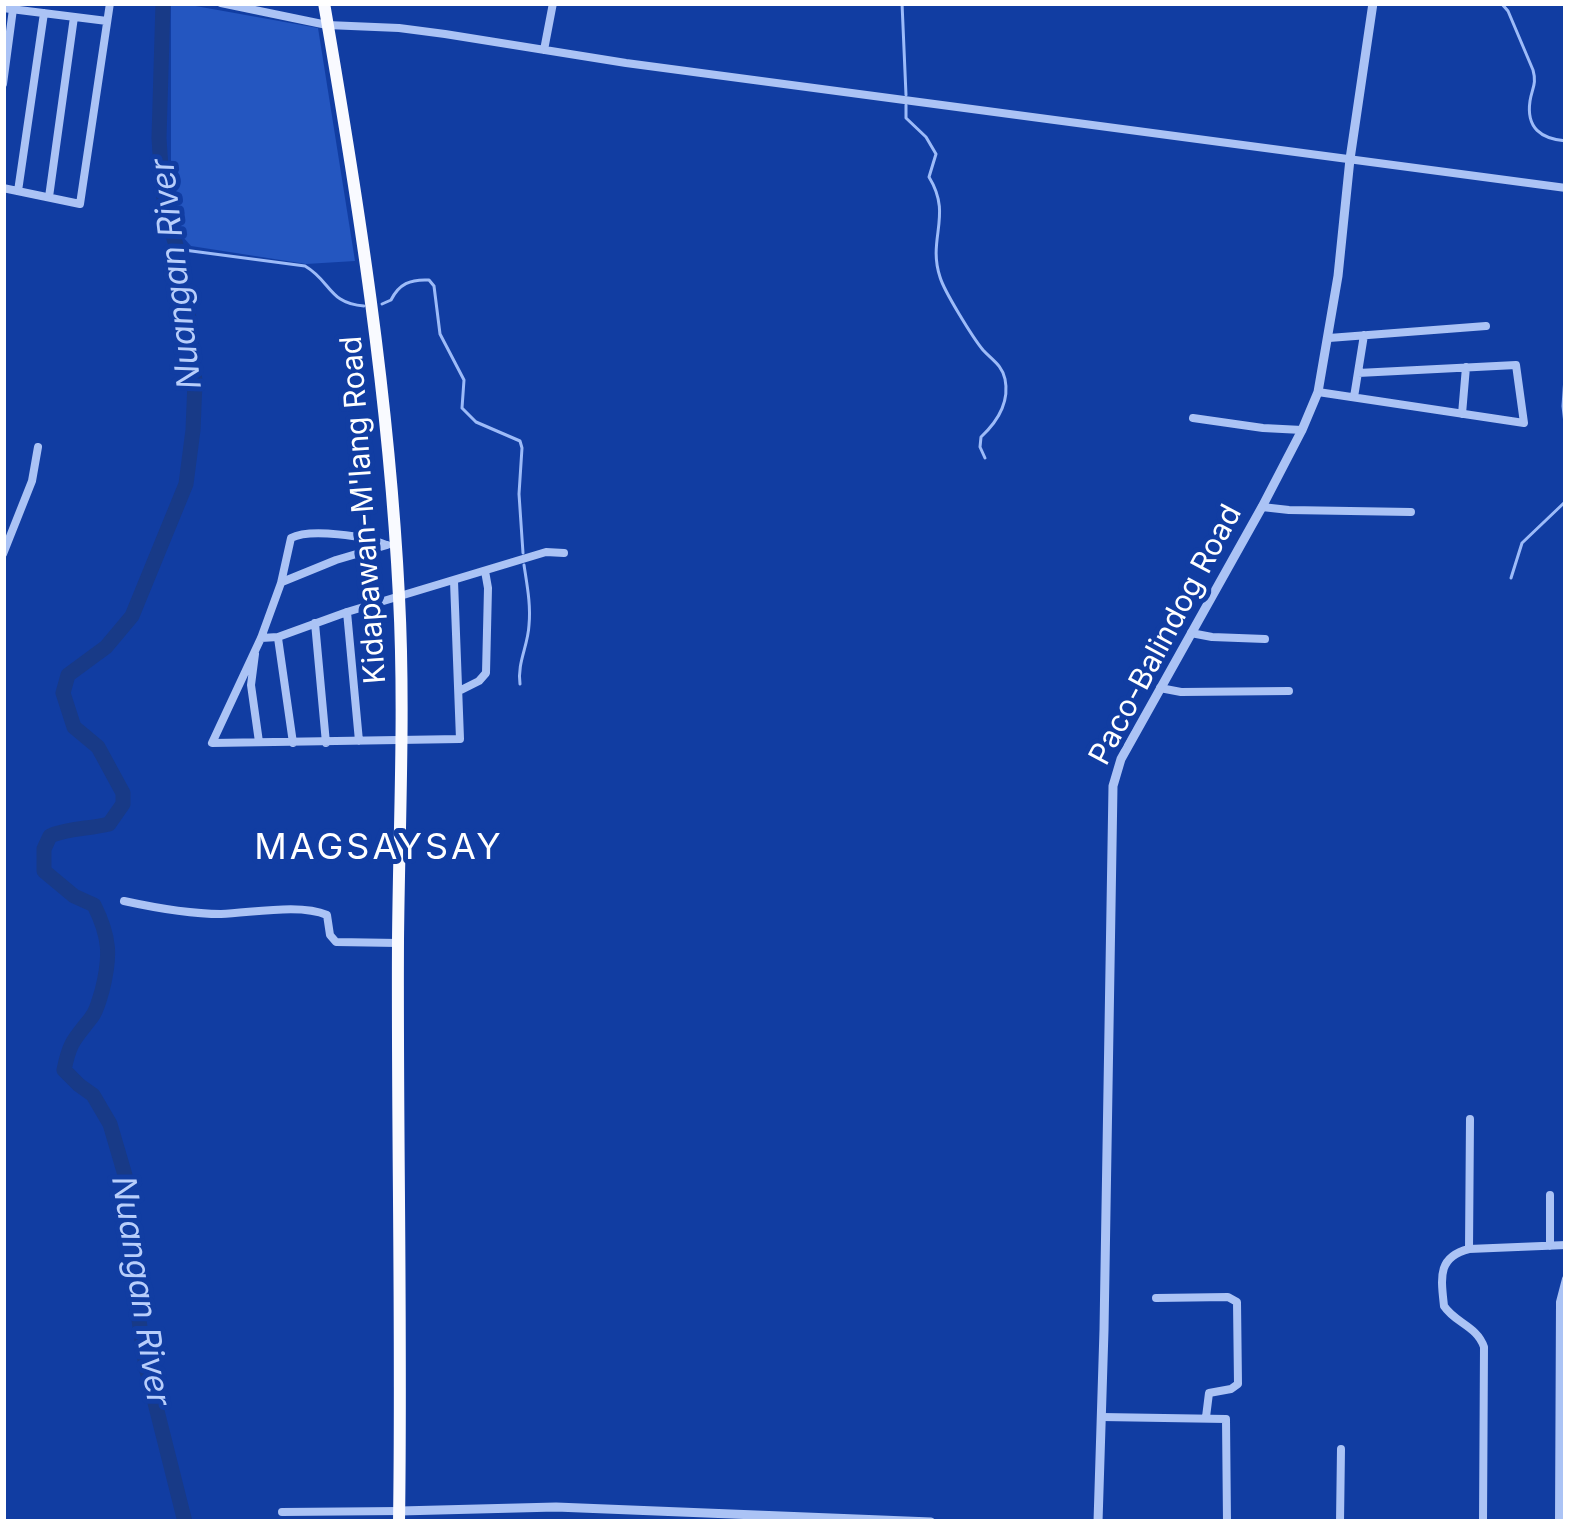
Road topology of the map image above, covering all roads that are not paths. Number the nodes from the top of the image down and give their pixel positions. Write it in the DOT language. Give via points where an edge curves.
graph roads {
  1 [pos="110,3"];
  2 [pos="221,3"];
  3 [pos="324,3"];
  4 [pos="553,3"];
  5 [pos="1373,3"];
  6 [pos="8,9"];
  7 [pos="44,13"];
  8 [pos="74,17"];
  9 [pos="107,21"];
  10 [pos="328,25"];
  11 [pos="544,50"];
  12 [pos="3,84"];
  13 [pos="1350,159"];
  14 [pos="3,188"];
  15 [pos="1566,188"];
  16 [pos="19,191"];
  17 [pos="49,197"];
  18 [pos="1486,326"];
  19 [pos="1364,335"];
  20 [pos="1329,338"];
  21 [pos="1466,367"];
  22 [pos="1358,373"];
  23 [pos="1318,392"];
  24 [pos="1354,397"];
  25 [pos="1462,414"];
  26 [pos="1193,418"];
  27 [pos="1302,430"];
  28 [pos="38,447"];
  29 [pos="1262,507"];
  30 [pos="1411,512"];
  31 [pos="391,544"];
  32 [pos="565,553"];
  33 [pos="3,554"];
  34 [pos="485,571"];
  35 [pos="454,581"];
  36 [pos="281,583"];
  37 [pos="400,597"];
  38 [pos="347,612"];
  39 [pos="315,623"];
  40 [pos="1191,633"];
  41 [pos="278,637"];
  42 [pos="1265,639"];
  43 [pos="259,640"];
  44 [pos="1160,688"];
  45 [pos="459,691"];
  46 [pos="1289,691"];
  47 [pos="401,740"];
  48 [pos="359,741"];
  49 [pos="259,742"];
  50 [pos="293,743"];
  51 [pos="326,743"];
  52 [pos="124,901"];
  53 [pos="398,943"];
  54 [pos="1470,1119"];
  55 [pos="1550,1195"];
  56 [pos="1566,1245"];
  57 [pos="1550,1246"];
  58 [pos="1469,1249"];
  59 [pos="1566,1279"];
  60 [pos="1156,1298"];
  61 [pos="1102,1417"];
  62 [pos="1206,1417"];
  63 [pos="1342,1449"];
  64 [pos="282,1512"];
  65 [pos="399,1517"];
  66 [pos="931,1522"];
  67 [pos="1098,1522"];
  68 [pos="1227,1522"];
  69 [pos="1340,1522"];
  70 [pos="1483,1522"];
  71 [pos="1558,1522"];
  1 -- 9 [label="street"];
  2 -- 10 [label="street"];
  3 -- 10 [label="main road, Kidapawan-M'lang Road"];
  4 -- 11 [label="street"];
  5 -- 13 [label="street, Paco-Balindog Road"];
  6 -- 7 [label="street"];
  6 -- 12 [label="street"];
  7 -- 8 [label="street"];
  7 -- 16 [label="street"];
  8 -- 9 [label="street"];
  8 -- 17 [label="street"];
  9 -- 17 [label="street" via="80,203"];
  10 -- 11 [label="street"];
  10 -- 31 [label="main road, Kidapawan-M'lang Road" via="372,298"];
  11 -- 13 [label="street"];
  13 -- 15 [label="street"];
  13 -- 20 [label="street, Paco-Balindog Road"];
  14 -- 16 [label="street"];
  16 -- 17 [label="street"];
  18 -- 19 [label="street"];
  19 -- 20 [label="street"];
  19 -- 22 [label="street"];
  20 -- 23 [label="street, Paco-Balindog Road"];
  21 -- 22 [label="street"];
  21 -- 25 [label="street"];
  21 -- 25 [label="street" via="1516,365 1524,423"];
  22 -- 24 [label="street"];
  23 -- 24 [label="street"];
  23 -- 27 [label="street, Paco-Balindog Road"];
  24 -- 25 [label="street"];
  26 -- 27 [label="street"];
  27 -- 29 [label="street, Paco-Balindog Road"];
  28 -- 33 [label="street"];
  29 -- 30 [label="street"];
  29 -- 40 [label="street, Paco-Balindog Road"];
  31 -- 36 [label="street"];
  31 -- 36 [label="street" via="298,533"];
  31 -- 37 [label="main road, Kidapawan-M'lang Road"];
  32 -- 34 [label="street"];
  34 -- 35 [label="street"];
  34 -- 45 [label="street" via="486,673"];
  35 -- 37 [label="street"];
  35 -- 45 [label="street"];
  36 -- 43 [label="street"];
  37 -- 38 [label="street"];
  37 -- 47 [label="main road, Kidapawan-M'lang Road"];
  38 -- 39 [label="street"];
  38 -- 48 [label="street"];
  39 -- 41 [label="street"];
  39 -- 51 [label="street"];
  40 -- 42 [label="street"];
  40 -- 44 [label="street, Paco-Balindog Road"];
  41 -- 43 [label="street"];
  41 -- 50 [label="street"];
  43 -- 49 [label="street" via="251,685"];
  43 -- 49 [label="street" via="212,743"];
  44 -- 46 [label="street"];
  44 -- 61 [label="street, Paco-Balindog Road" via="1113,786"];
  45 -- 47 [label="street" via="460,739"];
  47 -- 48 [label="street"];
  47 -- 53 [label="main road, Kidapawan-M'lang Road"];
  48 -- 51 [label="street"];
  49 -- 50 [label="street"];
  50 -- 51 [label="street"];
  52 -- 53 [label="street" via="217,914 321,911 336,942"];
  53 -- 65 [label="main road, Kidapawan-M'lang Road"];
  54 -- 58 [label="street"];
  55 -- 57 [label="street"];
  56 -- 57 [label="street"];
  57 -- 58 [label="street"];
  58 -- 70 [label="street" via="1445,1262 1443,1299 1484,1347"];
  59 -- 71 [label="street"];
  60 -- 62 [label="street" via="1237,1302 1238,1384 1209,1393"];
  61 -- 62 [label="street"];
  61 -- 67 [label="street, Paco-Balindog Road"];
  62 -- 68 [label="street" via="1227,1421"];
  63 -- 69 [label="street"];
  64 -- 65 [label="street"];
  65 -- 66 [label="street" via="556,1507"];
}
